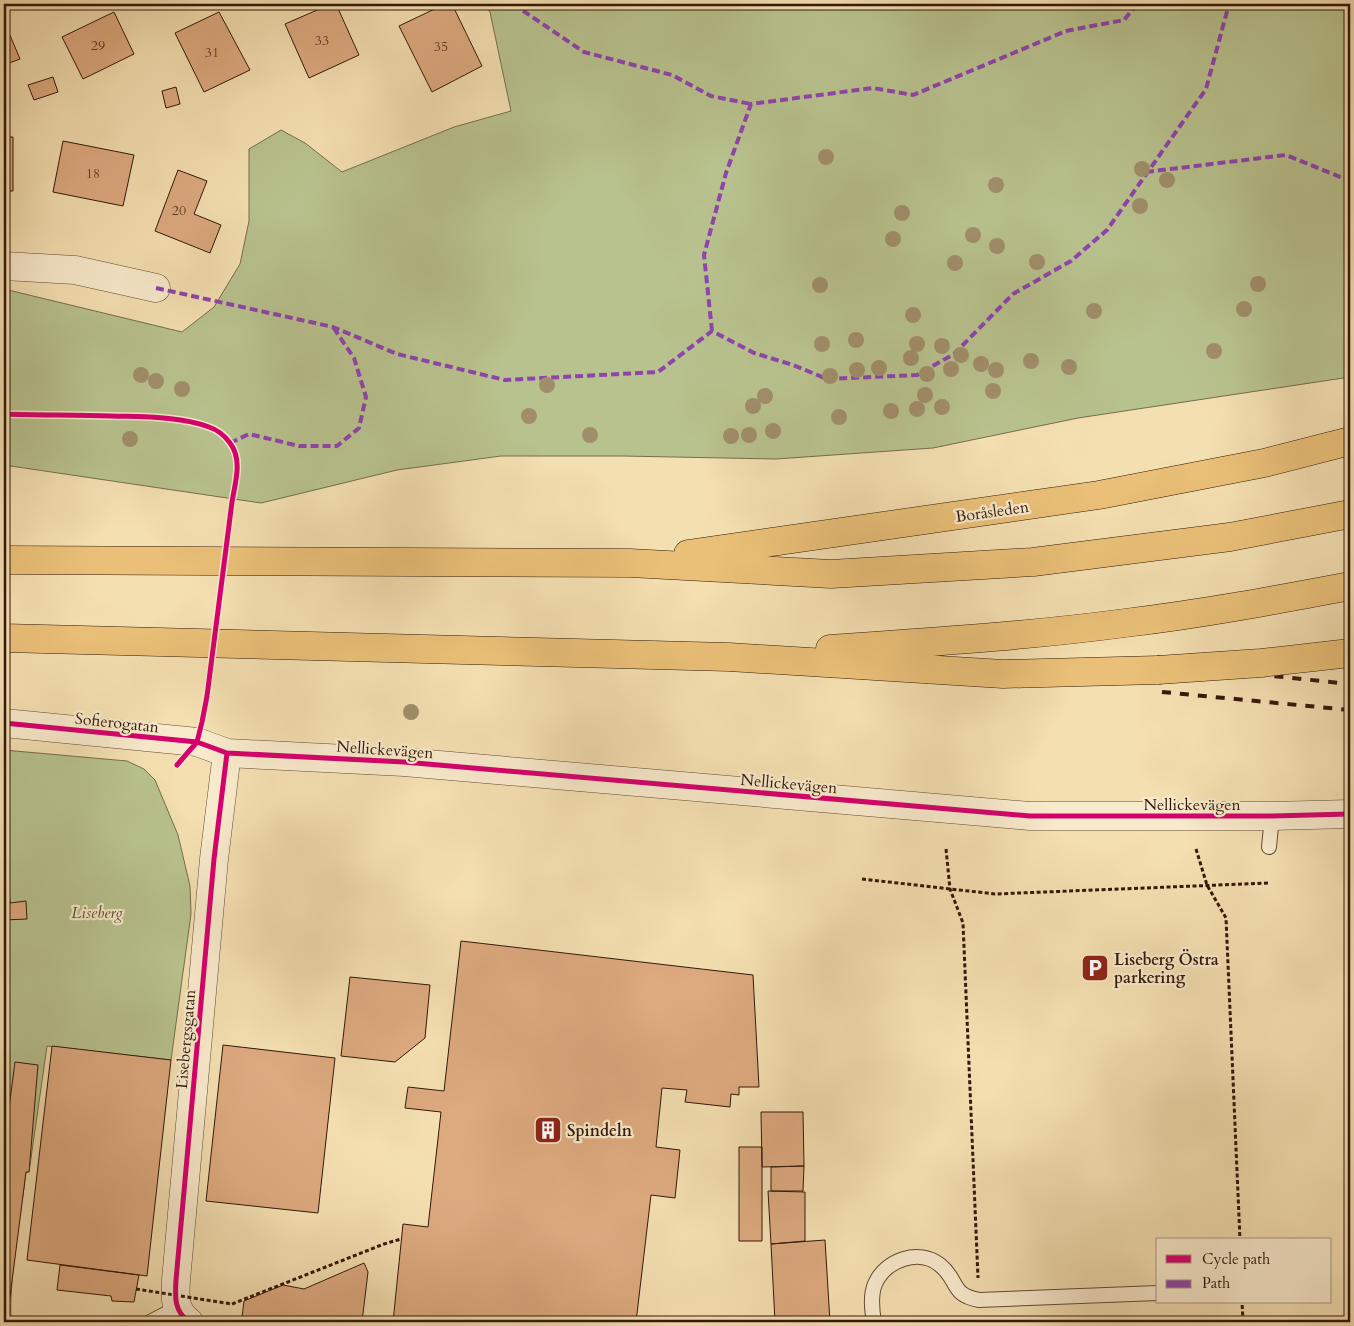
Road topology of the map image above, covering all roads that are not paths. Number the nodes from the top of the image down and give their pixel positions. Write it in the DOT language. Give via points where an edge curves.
graph roads {
  1 [pos="4,266"];
  2 [pos="156,288"];
  3 [pos="1350,441"];
  4 [pos="1350,514"];
  5 [pos="4,560"];
  6 [pos="630,563"];
  7 [pos="1350,586"];
  8 [pos="4,638"];
  9 [pos="1350,653"];
  10 [pos="729,657"];
  11 [pos="4,723"];
  12 [pos="227,753"];
  13 [pos="1350,814"];
  14 [pos="1272,816"];
  15 [pos="1268,847"];
  16 [pos="1156,1293"];
  17 [pos="183,1315"];
  18 [pos="150,1322"];
  19 [pos="874,1322"];
  1 -- 2 [label="street" via="75,270"];
  3 -- 6 [label="highway, Boråsleden" via="1264,464 1099,495"];
  4 -- 6 [label="highway" via="1230,536 1034,562 831,574"];
  5 -- 6 [label="highway"];
  7 -- 10 [label="highway" via="1125,623 1005,636"];
  8 -- 10 [label="highway"];
  9 -- 10 [label="highway, bridge" via="1158,670 1003,674"];
  11 -- 12 [label="street, Sofierogatan" via="196,742"];
  12 -- 14 [label="street, Nellickevägen" via="404,762 1030,816"];
  12 -- 17 [label="street, Lisebergsgatan" via="214,859 179,1239 175,1302"];
  13 -- 14 [label="street, Nellickevägen"];
  14 -- 15 [label="lane"];
  16 -- 19 [label="lane" via="979,1300 961,1294 940,1265 919,1257 886,1268 874,1285"];
  17 -- 18 [label="lane"];
}
